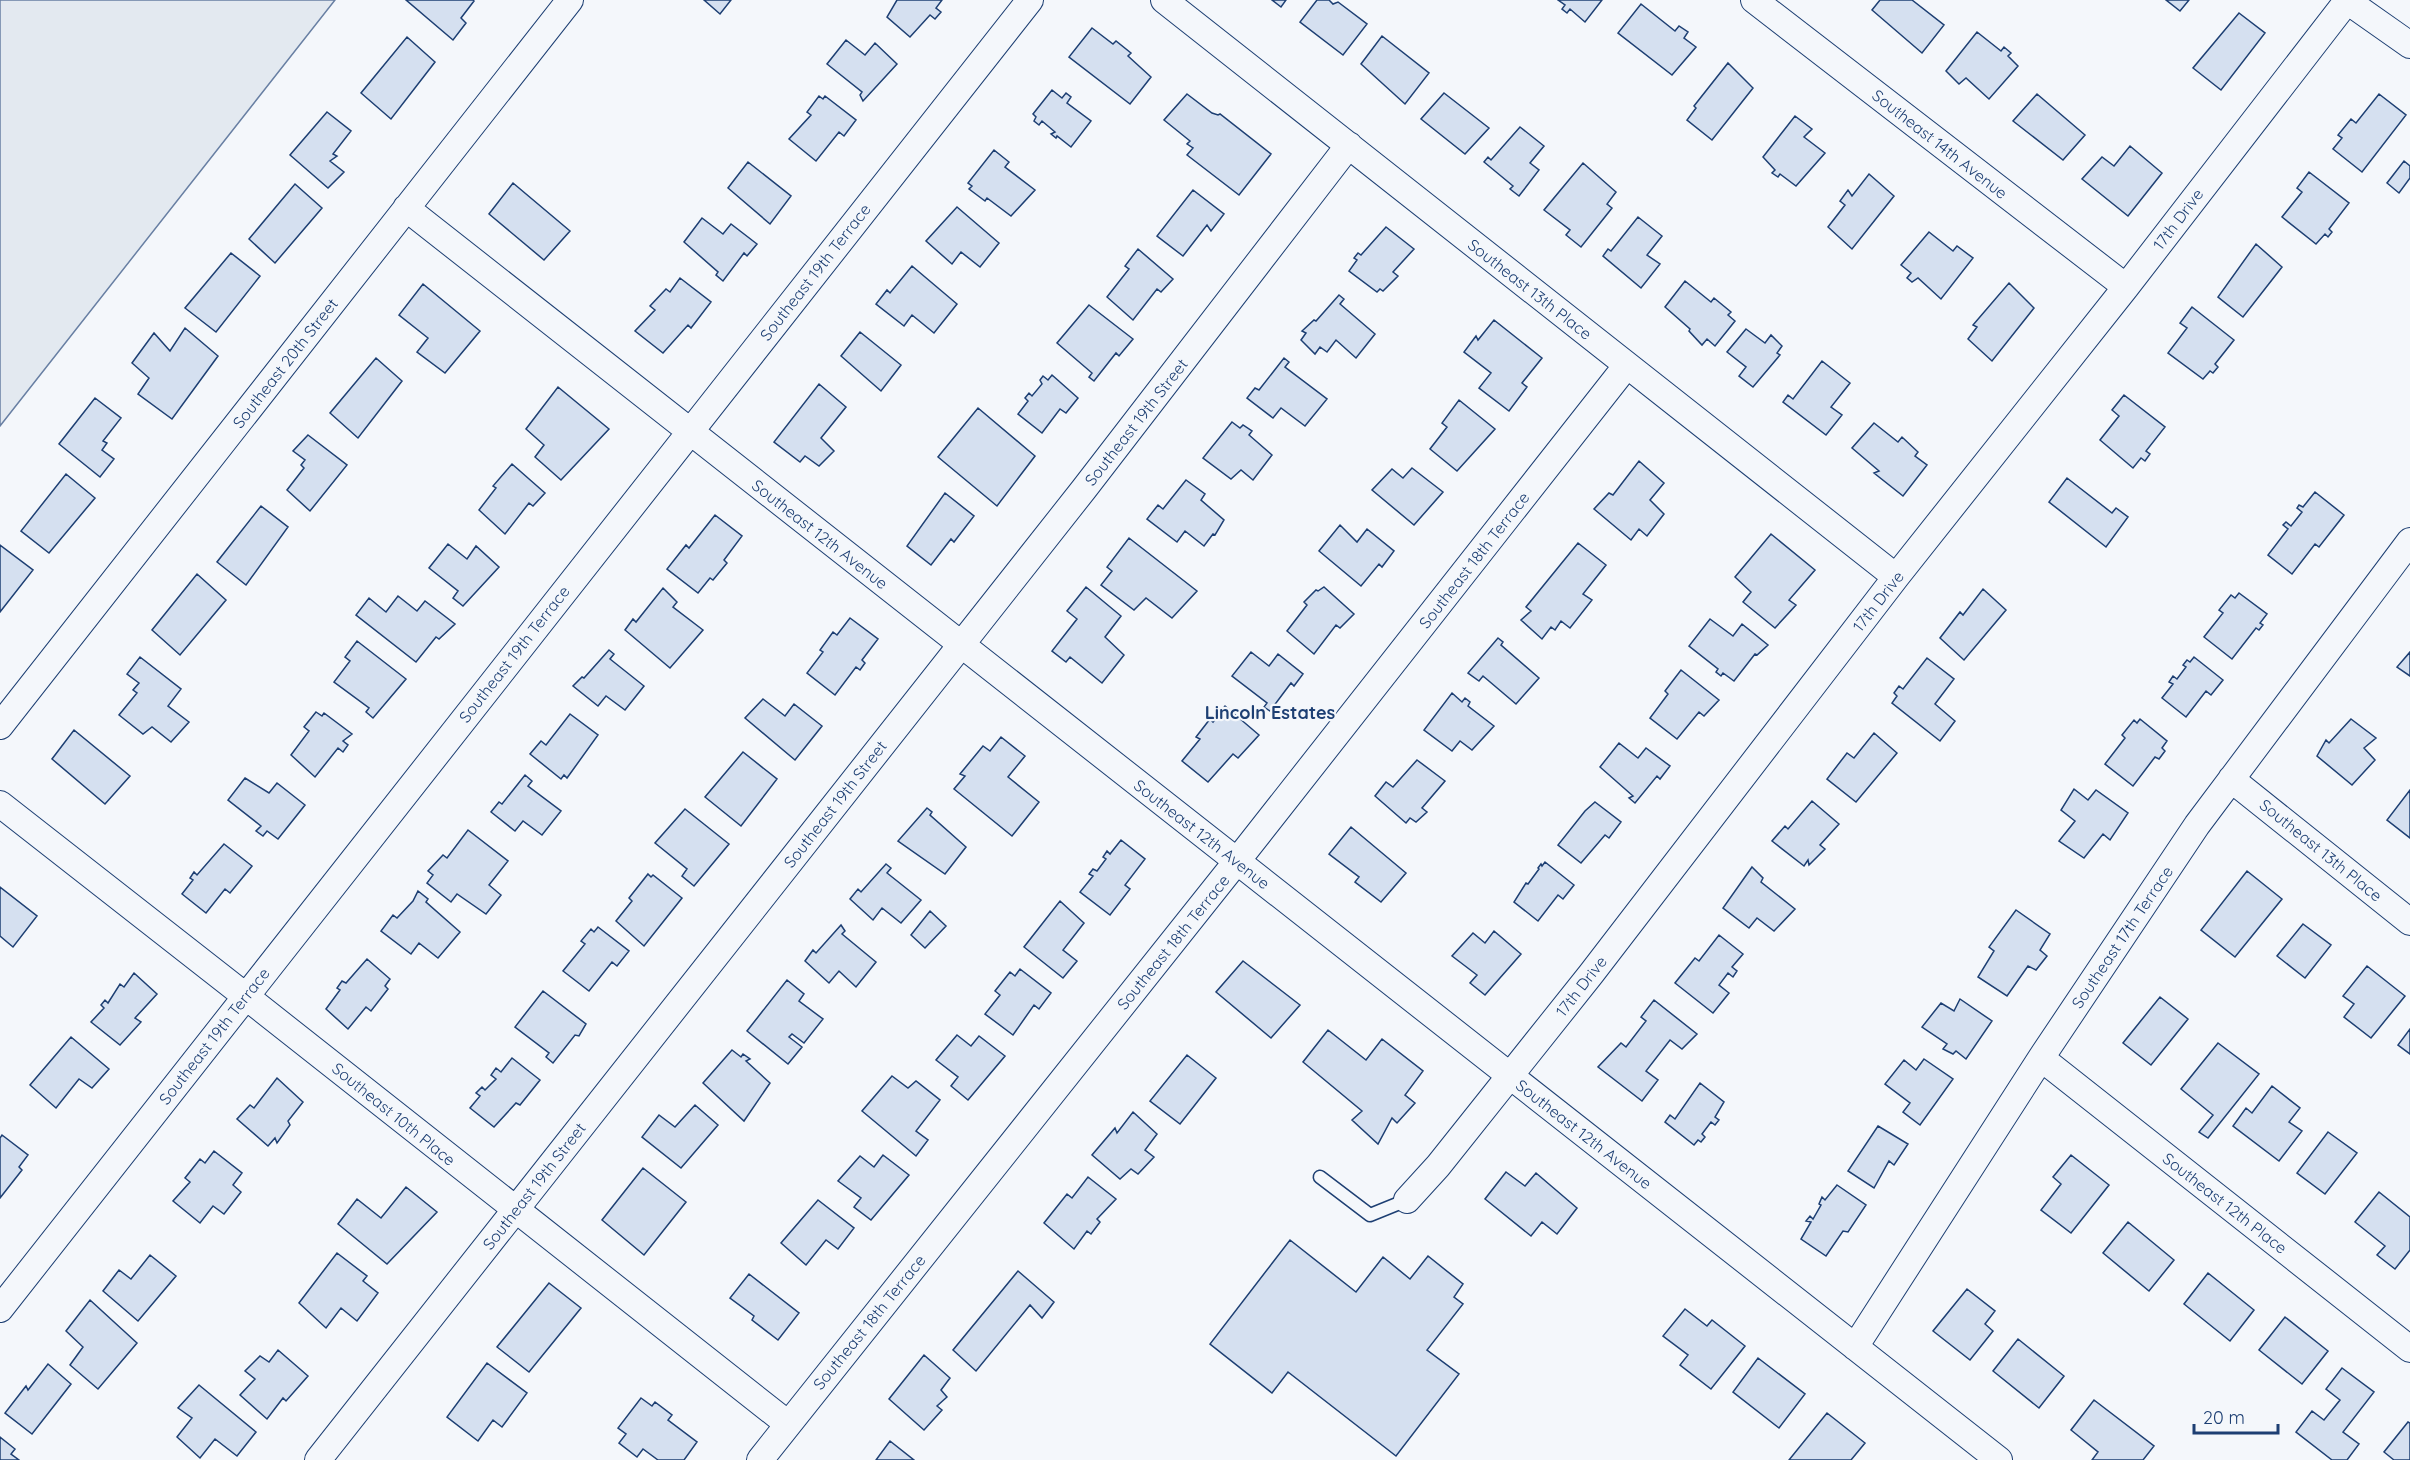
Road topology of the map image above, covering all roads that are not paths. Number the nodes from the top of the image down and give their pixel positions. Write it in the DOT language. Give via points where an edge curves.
graph roads {
  1 [pos="570,0"];
  2 [pos="1030,0"];
  3 [pos="1164,0"];
  4 [pos="1755,0"];
  5 [pos="2347,1"];
  6 [pos="2410,45"];
  7 [pos="1349,145"];
  8 [pos="406,208"];
  9 [pos="2126,287"];
  10 [pos="1627,365"];
  11 [pos="689,431"];
  12 [pos="2410,541"];
  13 [pos="1896,577"];
  14 [pos="961,645"];
  15 [pos="0,726"];
  16 [pos="2231,779"];
  17 [pos="0,804"];
  18 [pos="1237,861"];
  19 [pos="2410,922"];
  20 [pos="246,995"];
  21 [pos="2041,1058"];
  22 [pos="1510,1076"];
  23 [pos="1320,1177"];
  24 [pos="1407,1200"];
  25 [pos="515,1210"];
  26 [pos="0,1309"];
  27 [pos="1855,1347"];
  28 [pos="2410,1349"];
  29 [pos="788,1424"];
  30 [pos="318,1460"];
  31 [pos="760,1460"];
  32 [pos="1999,1460"];
  1 -- 8 [label="street, Southeast 20th Street"];
  2 -- 11 [label="street, Southeast 19th Terrace"];
  3 -- 7 [label="street, Southeast 13th Place"];
  4 -- 9 [label="street, Southeast 14th Avenue"];
  5 -- 6 [label="street"];
  5 -- 9 [label="street, 17th Drive"];
  7 -- 10 [label="street, Southeast 13th Place"];
  7 -- 14 [label="street, Southeast 19th Street"];
  8 -- 11 [label="street, Southeast 12th Avenue"];
  8 -- 15 [label="street, Southeast 20th Street"];
  9 -- 13 [label="street, 17th Drive"];
  10 -- 13 [label="street, Southeast 13th Place"];
  10 -- 18 [label="street, Southeast 18th Terrace"];
  11 -- 14 [label="street, Southeast 12th Avenue"];
  11 -- 20 [label="street, Southeast 19th Terrace"];
  12 -- 16 [label="street, Southeast 17th Terrace"];
  13 -- 22 [label="street, 17th Drive"];
  14 -- 18 [label="street, Southeast 12th Avenue"];
  14 -- 25 [label="street, Southeast 19th Street"];
  16 -- 19 [label="street, Southeast 13th Place"];
  16 -- 21 [label="street, Southeast 17th Terrace"];
  17 -- 20 [label="street, Southeast 10th Place"];
  18 -- 22 [label="street, Southeast 12th Avenue"];
  18 -- 29 [label="street, Southeast 18th Terrace"];
  20 -- 25 [label="street, Southeast 10th Place"];
  20 -- 26 [label="street, Southeast 19th Terrace"];
  21 -- 27 [label="street, Southeast 17th Terrace"];
  21 -- 28 [label="street, Southeast 12th Place"];
  22 -- 24 [label="street, 17th Drive"];
  22 -- 27 [label="street, Southeast 12th Avenue"];
  23 -- 24 [label="lane" via="1370,1215"];
  25 -- 29 [label="street, Southeast 10th Place"];
  25 -- 30 [label="street, Southeast 19th Street"];
  27 -- 32 [label="street, Southeast 12th Avenue"];
  29 -- 31 [label="street, Southeast 18th Terrace"];
}
